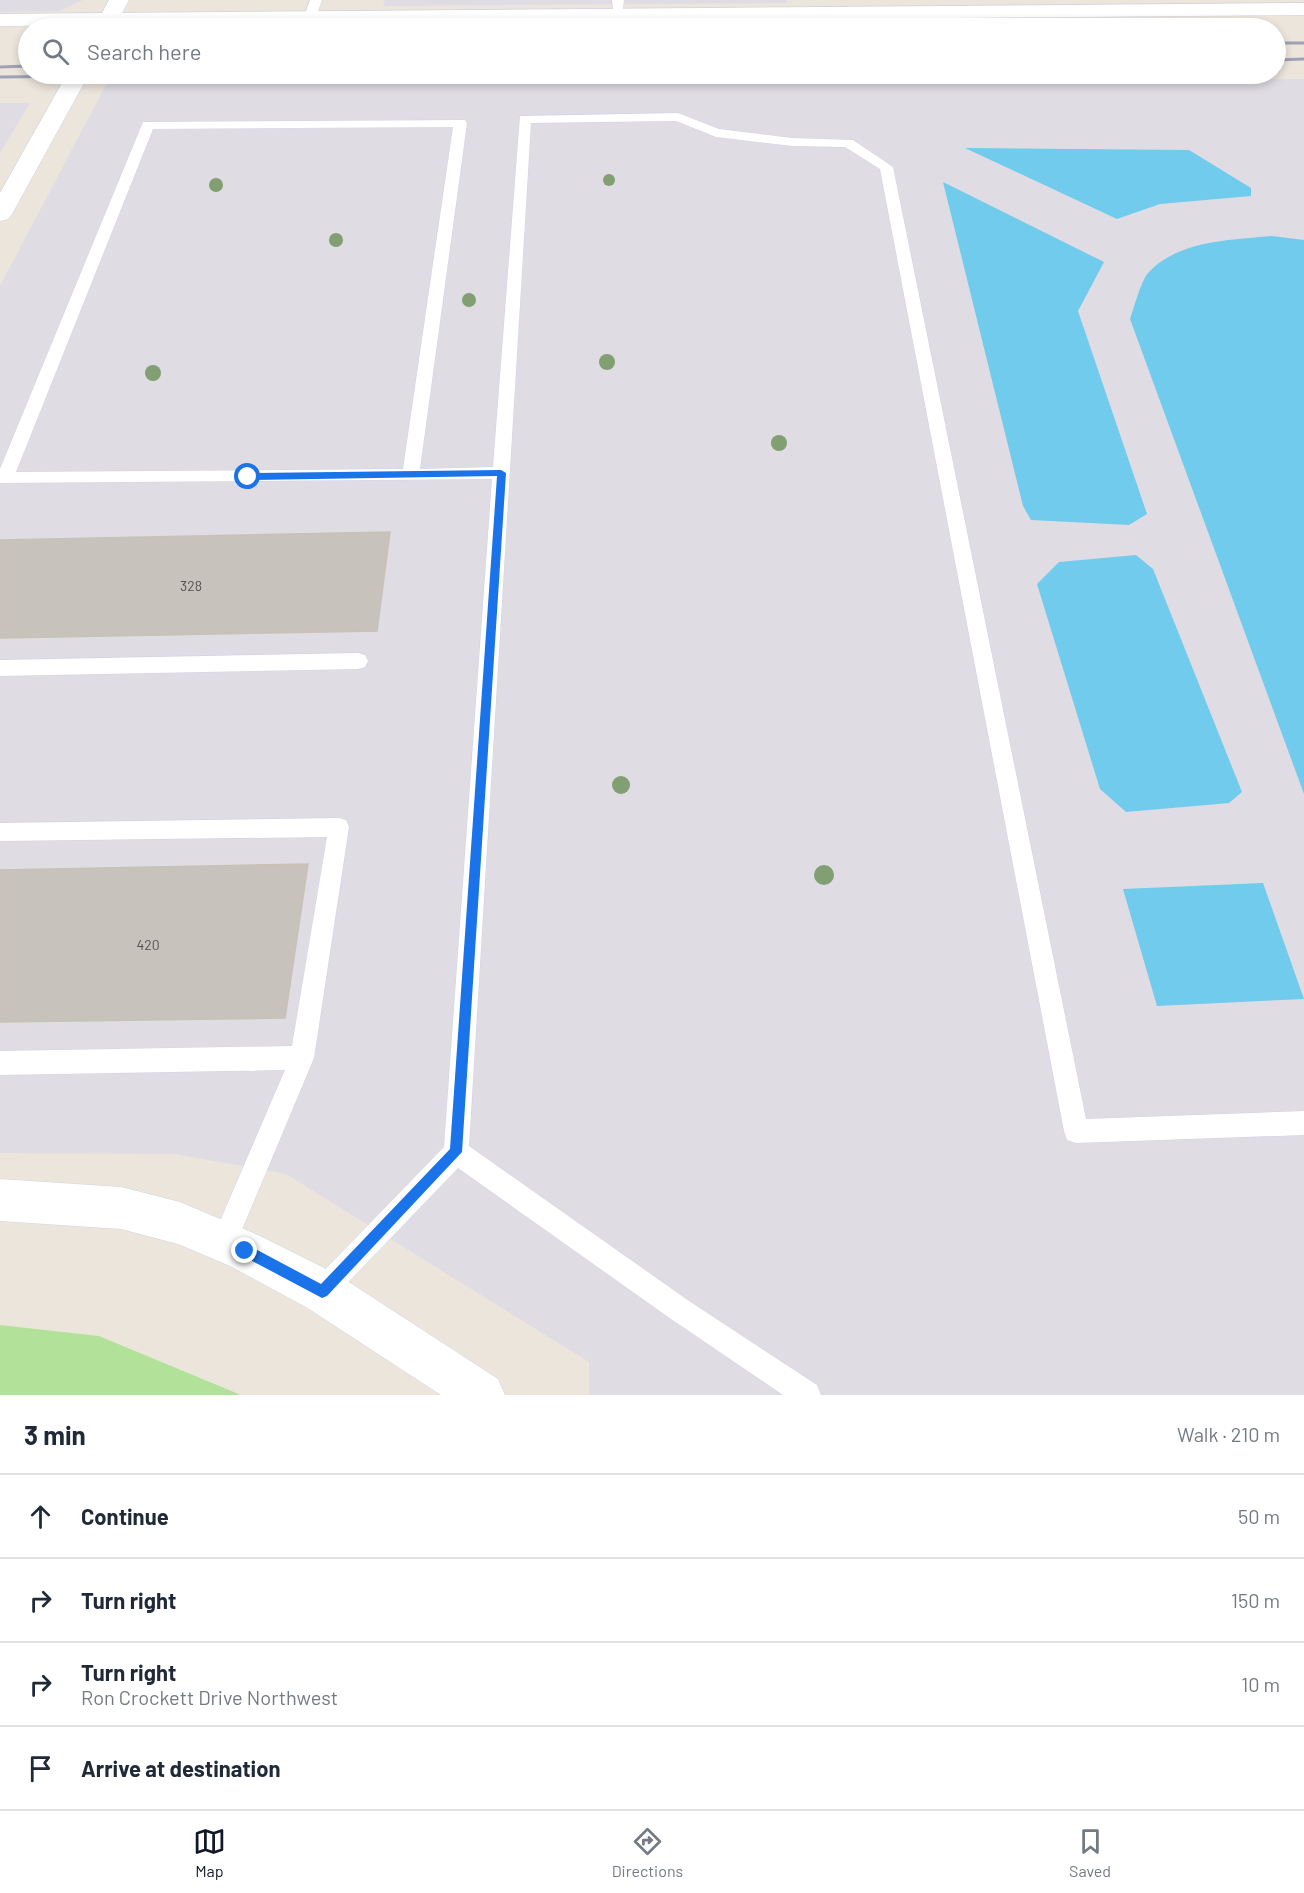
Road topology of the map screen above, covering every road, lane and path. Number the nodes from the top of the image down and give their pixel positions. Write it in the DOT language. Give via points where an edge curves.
graph roads {
  1 [pos="119,0"];
  2 [pos="1302,6"];
  3 [pos="618,7"];
  4 [pos="313,9"];
  5 [pos="110,18"];
  6 [pos="189,18"];
  7 [pos="0,20"];
  8 [pos="18,21"];
  9 [pos="72,84"];
  10 [pos="0,214"];
  11 [pos="501,473"];
  12 [pos="411,475"];
  13 [pos="358,661"];
  14 [pos="0,668"];
  15 [pos="0,832"];
  16 [pos="302,1058"];
  17 [pos="0,1063"];
  18 [pos="1304,1123"];
  19 [pos="456,1152"];
  20 [pos="0,1200"];
  21 [pos="224,1242"];
  22 [pos="322,1291"];
  23 [pos="482,1395"];
  24 [pos="807,1395"];
  1 -- 5 [label="street"];
  2 -- 3 [label="street"];
  3 -- 4 [label="street"];
  4 -- 6 [label="street"];
  7 -- 8 [label="street"];
  9 -- 10 [label="street"];
  11 -- 12 [label="lane"];
  11 -- 18 [label="lane" via="525,119 678,117 716,133 792,142 848,143 886,167 1076,1131"];
  11 -- 19 [label="lane"];
  12 -- 12 [label="lane" via="460,123 148,124 5,478"];
  13 -- 14 [label="lane"];
  15 -- 16 [label="lane" via="339,827"];
  16 -- 17 [label="lane"];
  16 -- 21 [label="lane"];
  19 -- 22 [label="lane"];
  19 -- 24 [label="lane"];
  20 -- 21 [label="street" via="122,1208 180,1223"];
  21 -- 22 [label="street"];
  22 -- 23 [label="street"];
}
